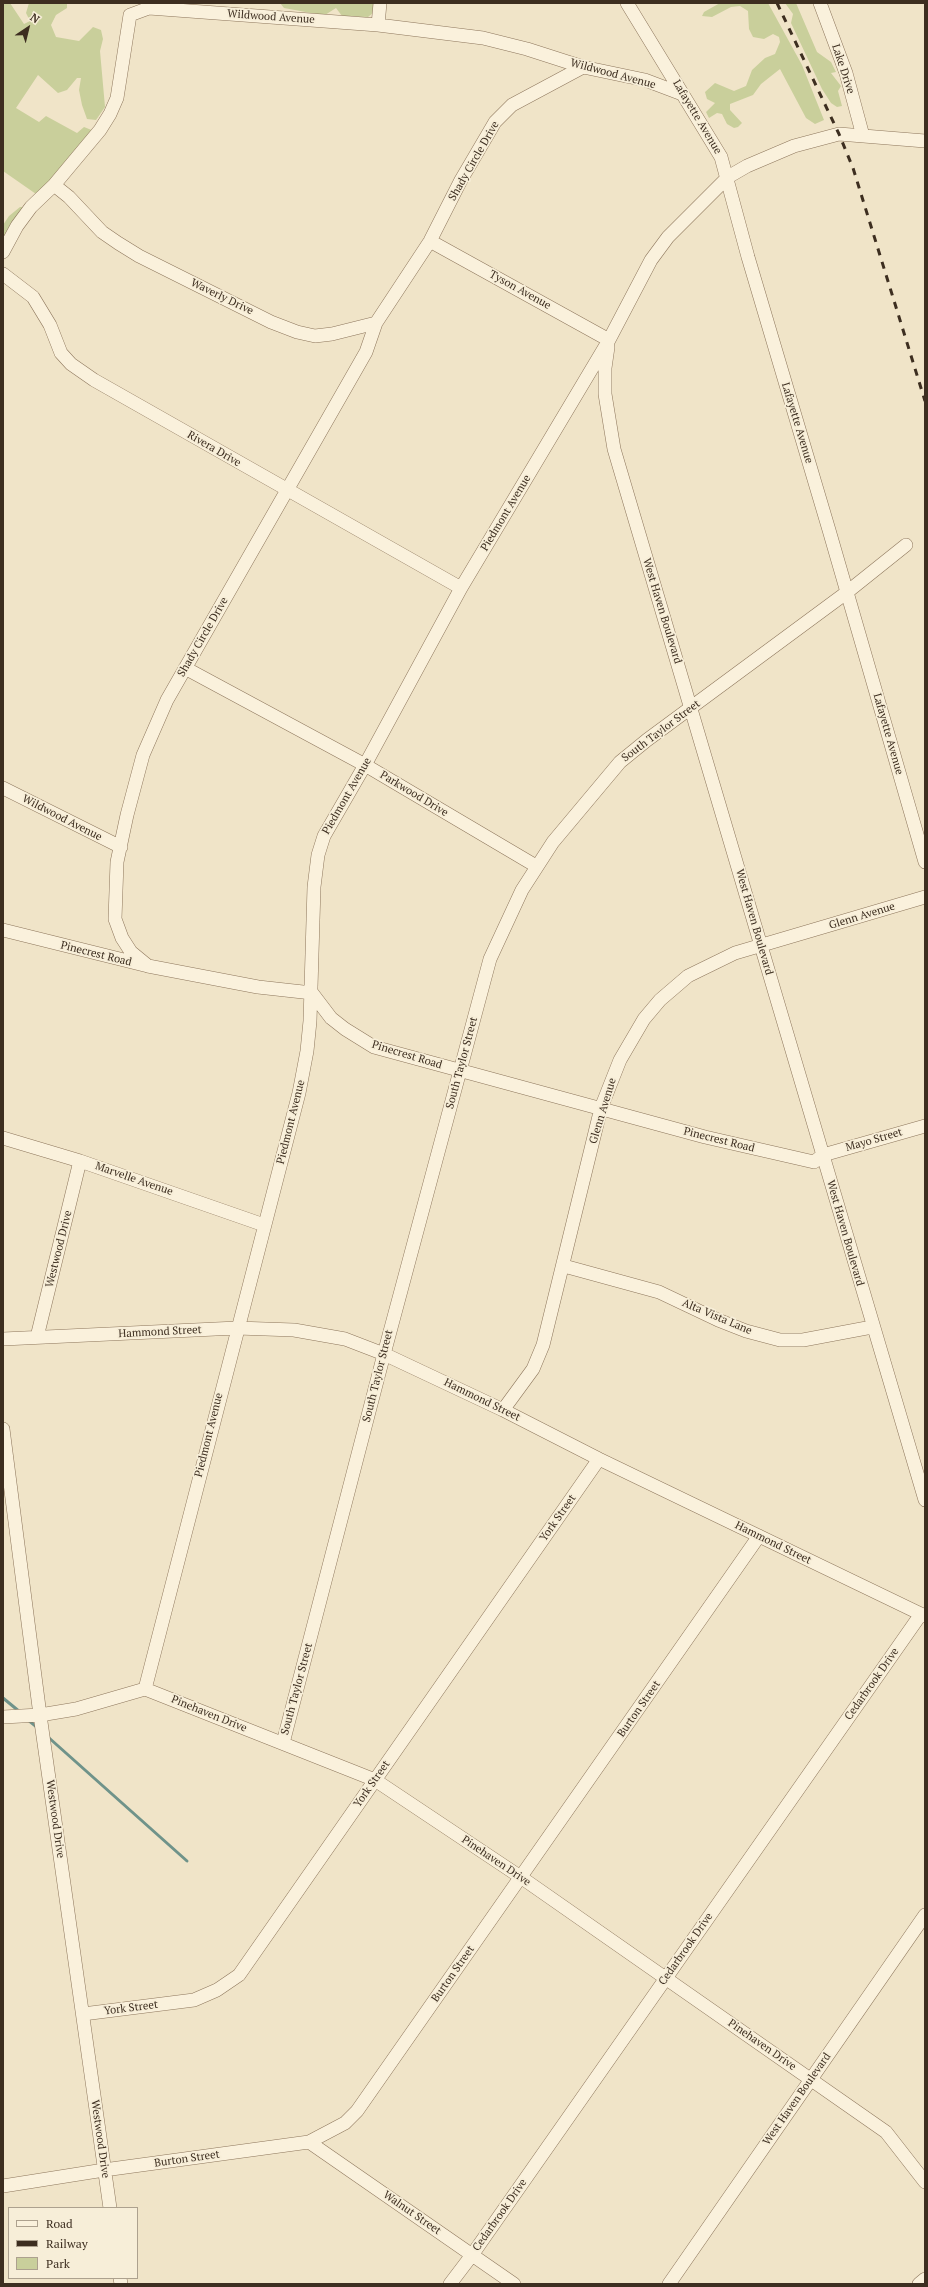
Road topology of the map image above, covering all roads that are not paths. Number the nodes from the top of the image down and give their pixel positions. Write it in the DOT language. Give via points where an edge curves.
graph roads {
  1 [pos="380,3"];
  2 [pos="627,3"];
  3 [pos="820,3"];
  4 [pos="378,25"];
  5 [pos="583,67"];
  6 [pos="682,94"];
  7 [pos="863,136"];
  8 [pos="925,141"];
  9 [pos="728,177"];
  10 [pos="54,185"];
  11 [pos="430,241"];
  12 [pos="3,252"];
  13 [pos="3,274"];
  14 [pos="376,324"];
  15 [pos="609,340"];
  16 [pos="287,491"];
  17 [pos="906,545"];
  18 [pos="461,588"];
  19 [pos="846,593"];
  20 [pos="185,668"];
  21 [pos="691,708"];
  22 [pos="365,765"];
  23 [pos="3,788"];
  24 [pos="121,847"];
  25 [pos="925,862"];
  26 [pos="536,866"];
  27 [pos="925,897"];
  28 [pos="3,930"];
  29 [pos="760,946"];
  30 [pos="148,966"];
  31 [pos="312,993"];
  32 [pos="460,1071"];
  33 [pos="601,1108"];
  34 [pos="925,1126"];
  35 [pos="3,1138"];
  36 [pos="823,1155"];
  37 [pos="80,1161"];
  38 [pos="264,1225"];
  39 [pos="564,1266"];
  40 [pos="237,1328"];
  41 [pos="872,1328"];
  42 [pos="37,1337"];
  43 [pos="3,1339"];
  44 [pos="384,1354"];
  45 [pos="503,1410"];
  46 [pos="3,1429"];
  47 [pos="599,1459"];
  48 [pos="925,1500"];
  49 [pos="759,1536"];
  50 [pos="923,1615"];
  51 [pos="144,1689"];
  52 [pos="40,1715"];
  53 [pos="3,1717"];
  54 [pos="283,1744"];
  55 [pos="375,1780"];
  56 [pos="522,1878"];
  57 [pos="925,1915"];
  58 [pos="666,1977"];
  59 [pos="83,2014"];
  60 [pos="811,2079"];
  61 [pos="309,2142"];
  62 [pos="104,2170"];
  63 [pos="925,2182"];
  64 [pos="3,2186"];
  65 [pos="110,2207"];
  66 [pos="472,2255"];
  67 [pos="925,2279"];
  68 [pos="450,2284"];
  69 [pos="514,2284"];
  70 [pos="669,2284"];
  71 [pos="919,2284"];
  1 -- 4 [label="street"];
  2 -- 6 [label="street, Lafayette Avenue"];
  3 -- 7 [label="street, Lake Drive" via="846,73"];
  4 -- 5 [label="street, Wildwood Avenue" via="482,38"];
  4 -- 10 [label="street, Wildwood Avenue" via="149,8 138,11 130,16 117,98 110,114 100,130"];
  5 -- 6 [label="street, Wildwood Avenue" via="645,80"];
  5 -- 11 [label="street, Shady Circle Drive" via="536,91 502,114 461,180"];
  6 -- 9 [label="street, Lafayette Avenue" via="721,157"];
  7 -- 8 [label="street, Piedmont Avenue"];
  7 -- 9 [label="street, Piedmont Avenue" via="839,134 794,146"];
  9 -- 15 [label="street, Piedmont Avenue" via="668,237 651,260"];
  9 -- 19 [label="street, Lafayette Avenue" via="748,257"];
  10 -- 12 [label="street, Wildwood Avenue" via="26,214 6,243"];
  10 -- 14 [label="street, Waverly Drive" via="70,197 102,232 138,256 271,322 315,336"];
  11 -- 14 [label="street, Shady Circle Drive"];
  11 -- 15 [label="street, Tyson Avenue"];
  13 -- 16 [label="street, Rivera Drive" via="32,297 50,325 62,353 71,364 94,380"];
  14 -- 16 [label="street, Shady Circle Drive" via="366,352"];
  15 -- 18 [label="street, Piedmont Avenue"];
  15 -- 21 [label="street, West Haven Boulevard" via="604,368 605,394 614,449"];
  16 -- 18 [label="street, Rivera Drive"];
  16 -- 20 [label="street, Shady Circle Drive"];
  17 -- 19 [label="street, South Taylor Street"];
  18 -- 22 [label="street, Piedmont Avenue"];
  19 -- 21 [label="street, South Taylor Street"];
  19 -- 25 [label="street, Lafayette Avenue"];
  20 -- 22 [label="street, Parkwood Drive"];
  20 -- 24 [label="street, Shady Circle Drive" via="167,700 143,755"];
  21 -- 26 [label="street, South Taylor Street" via="620,762 573,816"];
  21 -- 29 [label="street, West Haven Boulevard"];
  22 -- 26 [label="street, Parkwood Drive"];
  22 -- 31 [label="street, Piedmont Avenue" via="324,836 318,855 314,888"];
  23 -- 24 [label="street, Wildwood Avenue"];
  24 -- 30 [label="street, Shady Circle Drive" via="117,862 115,920 131,952"];
  26 -- 32 [label="street, South Taylor Street" via="490,959"];
  27 -- 29 [label="street, Glenn Avenue"];
  28 -- 30 [label="street, Pinecrest Road"];
  29 -- 33 [label="street, Glenn Avenue" via="735,953 695,973 660,1000 644,1019 620,1060"];
  29 -- 36 [label="street, West Haven Boulevard"];
  30 -- 31 [label="street, Pinecrest Road" via="258,988"];
  31 -- 32 [label="street, Pinecrest Road" via="336,1022 374,1047"];
  31 -- 38 [label="street, Piedmont Avenue" via="307,1051 300,1086"];
  32 -- 33 [label="street, Pinecrest Road"];
  32 -- 44 [label="street, South Taylor Street"];
  33 -- 36 [label="street, Pinecrest Road" via="705,1137 814,1162"];
  33 -- 39 [label="street, Glenn Avenue"];
  34 -- 36 [label="street, Mayo Street"];
  35 -- 37 [label="street, Marvelle Avenue"];
  36 -- 41 [label="street, West Haven Boulevard"];
  37 -- 38 [label="street, Marvelle Avenue"];
  37 -- 42 [label="street, Westwood Drive"];
  38 -- 40 [label="street, Piedmont Avenue"];
  39 -- 41 [label="street, Alta Vista Lane" via="659,1292 718,1320 780,1340 803,1340"];
  39 -- 45 [label="street, Glenn Avenue" via="543,1345 533,1369"];
  40 -- 42 [label="street, Hammond Street"];
  40 -- 44 [label="street, Hammond Street" via="294,1330 345,1339"];
  40 -- 51 [label="street, Piedmont Avenue"];
  41 -- 48 [label="street, West Haven Boulevard"];
  42 -- 43 [label="street, Hammond Street"];
  44 -- 45 [label="street, Hammond Street"];
  44 -- 54 [label="street, South Taylor Street"];
  45 -- 47 [label="street, Hammond Street"];
  46 -- 52 [label="street, Westwood Drive"];
  47 -- 49 [label="street, Hammond Street"];
  47 -- 55 [label="street, York Street"];
  49 -- 50 [label="street, Hammond Street"];
  49 -- 56 [label="street, Burton Street"];
  50 -- 58 [label="street, Cedarbrook Drive"];
  51 -- 52 [label="street" via="76,1709"];
  51 -- 54 [label="street, Pinehaven Drive"];
  52 -- 53 [label="street"];
  52 -- 59 [label="street, Westwood Drive"];
  54 -- 55 [label="street, Pinehaven Drive"];
  55 -- 56 [label="street, Pinehaven Drive"];
  55 -- 59 [label="street, York Street" via="239,1975 217,1990 194,2000"];
  56 -- 58 [label="street, Pinehaven Drive"];
  56 -- 61 [label="street, Burton Street" via="357,2111 345,2123"];
  57 -- 60 [label="street, West Haven Boulevard"];
  58 -- 60 [label="street, Pinehaven Drive"];
  58 -- 66 [label="street, Cedarbrook Drive"];
  59 -- 62 [label="street, Westwood Drive"];
  60 -- 63 [label="street, Pinehaven Drive" via="886,2132"];
  60 -- 70 [label="street, West Haven Boulevard"];
  61 -- 62 [label="street, Burton Street"];
  61 -- 66 [label="street, Walnut Street"];
  62 -- 64 [label="street, Burton Street"];
  62 -- 65 [label="street, Westwood Drive"];
  66 -- 68 [label="street, Cedarbrook Drive"];
  66 -- 69 [label="street, Walnut Street"];
  67 -- 71 [label="street"];
}
